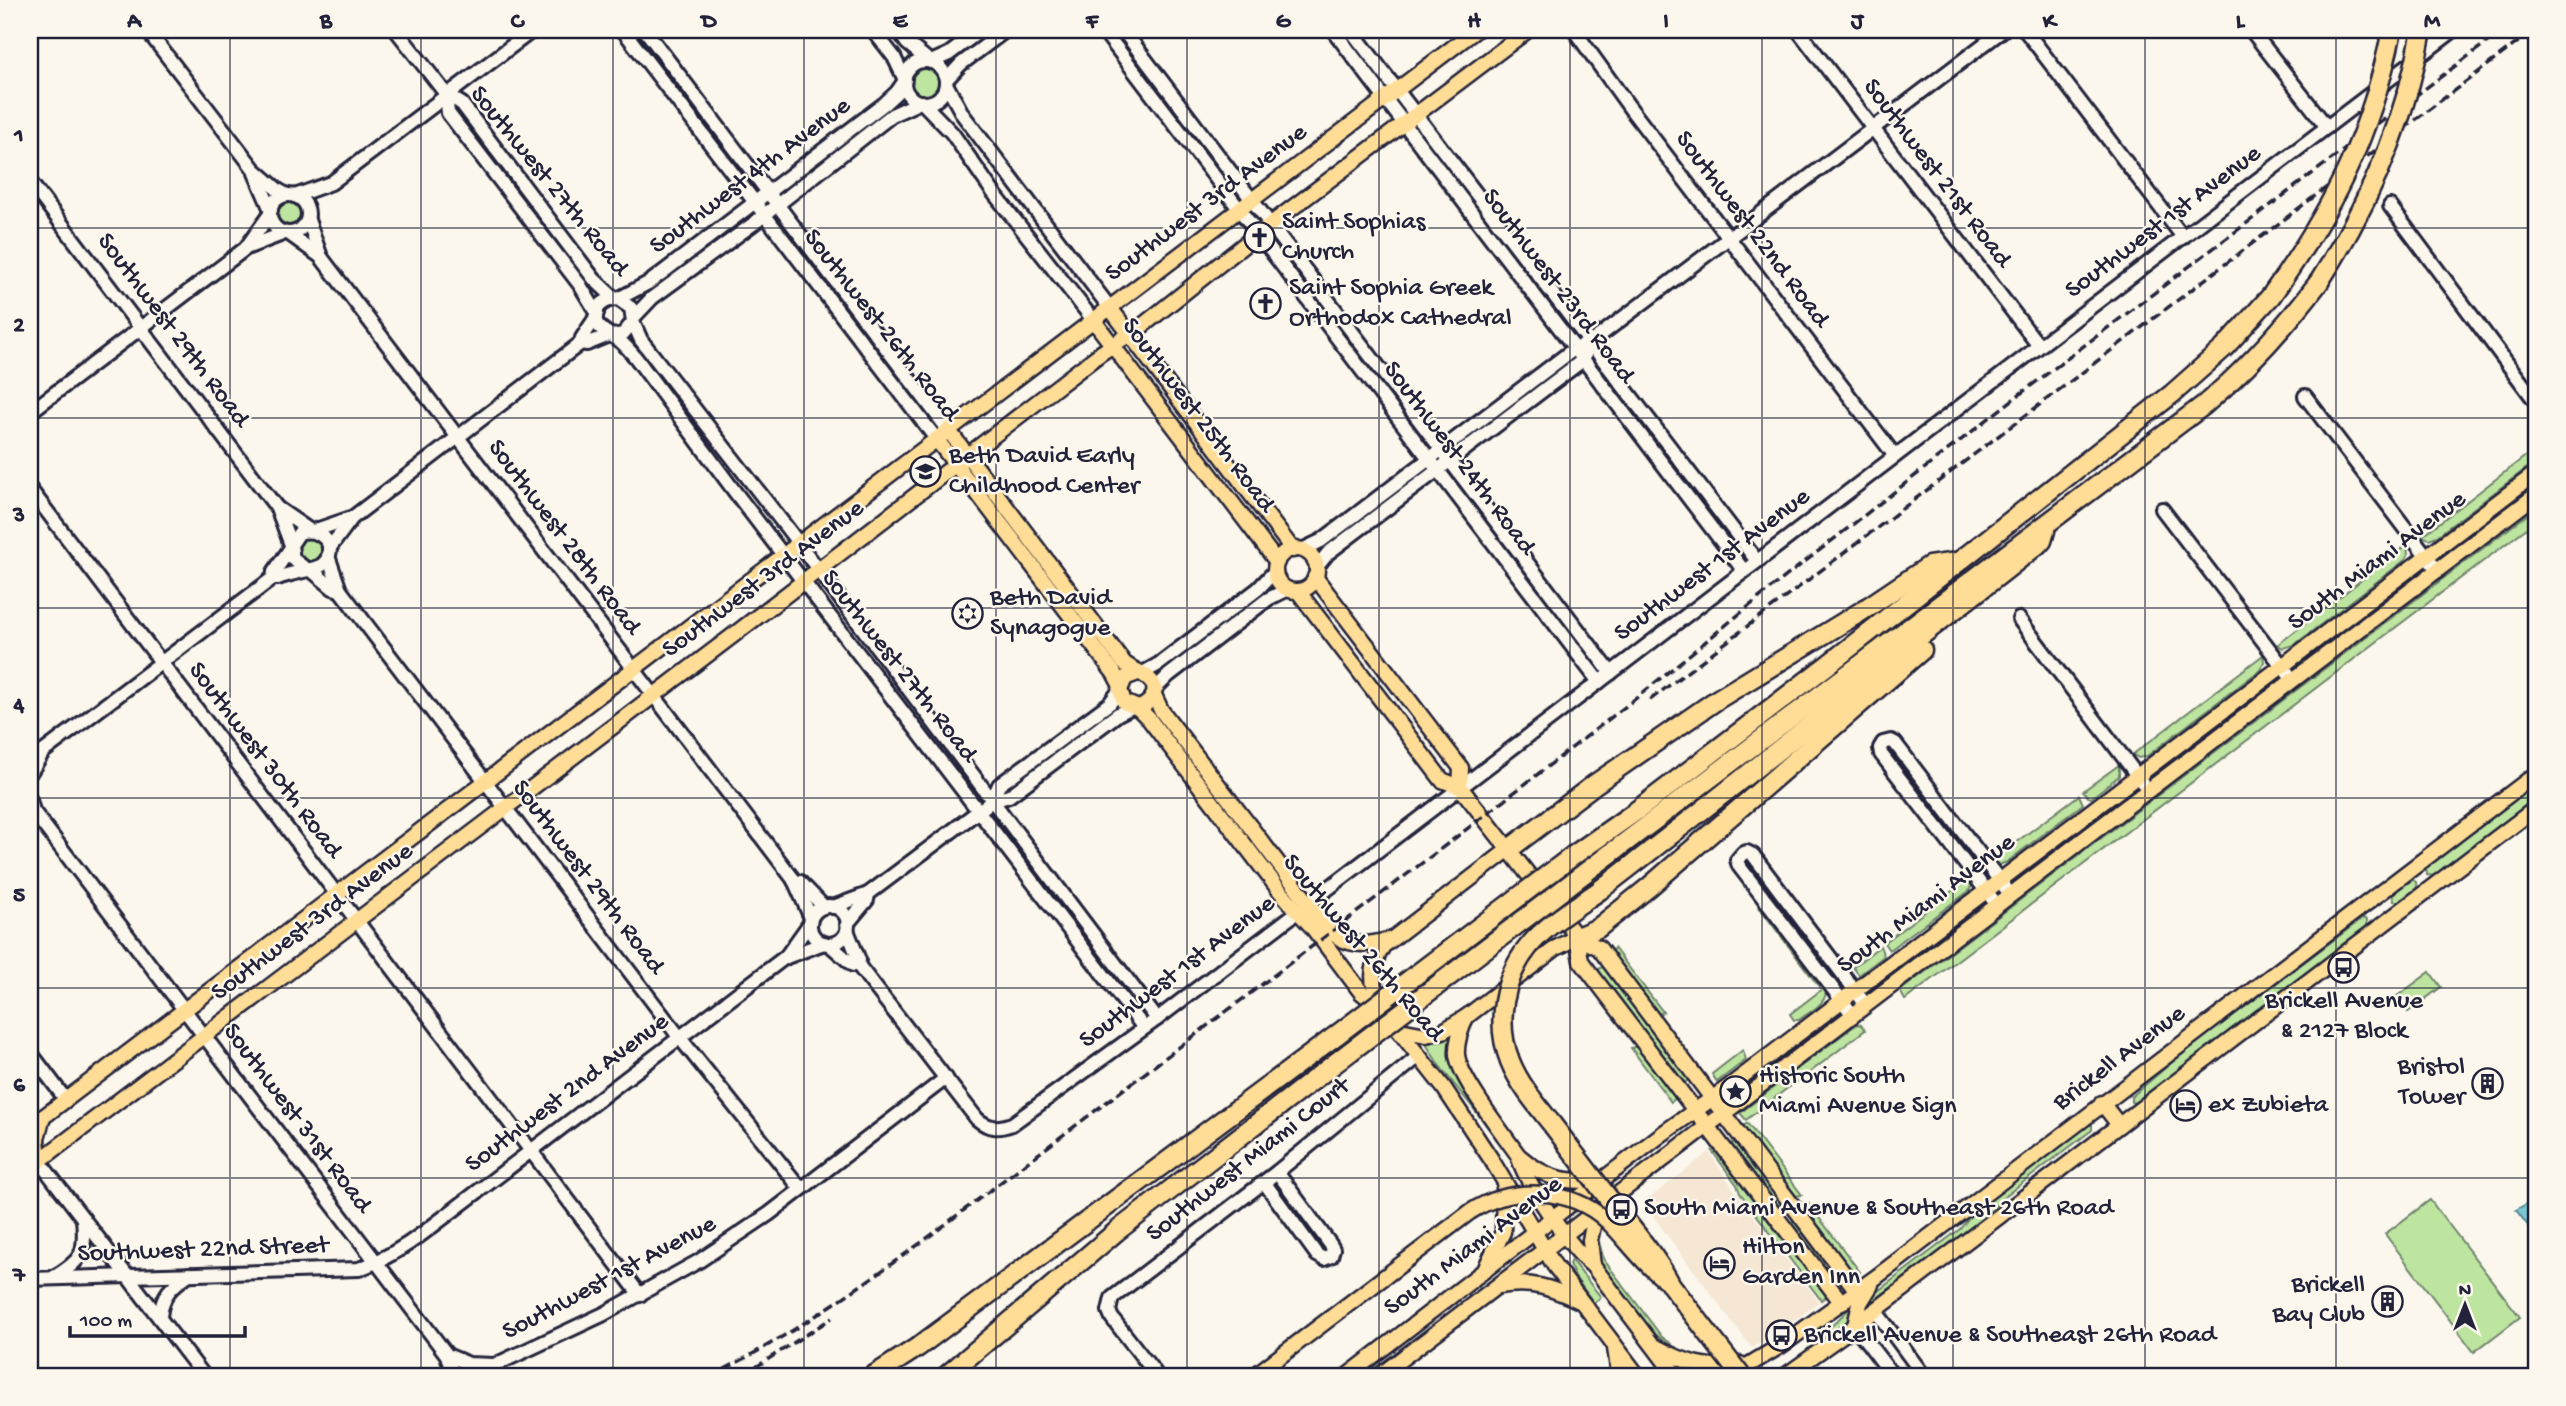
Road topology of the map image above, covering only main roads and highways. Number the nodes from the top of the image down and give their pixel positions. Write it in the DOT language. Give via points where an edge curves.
graph roads {
  1 [pos="1476,30"];
  2 [pos="1528,30"];
  3 [pos="2392,30"];
  4 [pos="2422,30"];
  5 [pos="1110,308"];
  6 [pos="1094,321"];
  7 [pos="1129,334"];
  8 [pos="1112,345"];
  9 [pos="943,435"];
  10 [pos="967,456"];
  11 [pos="955,466"];
  12 [pos="2536,473"];
  13 [pos="2536,495"];
  14 [pos="2049,520"];
  15 [pos="1297,550"];
  16 [pos="1960,561"];
  17 [pos="1276,567"];
  18 [pos="1316,573"];
  19 [pos="1293,590"];
  20 [pos="1978,593"];
  21 [pos="1139,673"];
  22 [pos="1120,688"];
  23 [pos="1154,692"];
  24 [pos="1135,707"];
  25 [pos="2536,774"];
  26 [pos="1460,787"];
  27 [pos="2536,808"];
  28 [pos="1508,850"];
  29 [pos="1302,908"];
  30 [pos="1577,937"];
  31 [pos="1388,940"];
  32 [pos="1382,1009"];
  33 [pos="1466,1017"];
  34 [pos="1400,1030"];
  35 [pos="1712,1098"];
  36 [pos="2102,1103"];
  37 [pos="1693,1111"];
  38 [pos="1724,1115"];
  39 [pos="43,1117"];
  40 [pos="2119,1125"];
  41 [pos="30,1127"];
  42 [pos="1707,1128"];
  43 [pos="1518,1155"];
  44 [pos="35,1164"];
  45 [pos="1603,1179"];
  46 [pos="1504,1182"];
  47 [pos="1793,1205"];
  48 [pos="1596,1212"];
  49 [pos="1776,1216"];
  50 [pos="1553,1217"];
  51 [pos="1534,1232"];
  52 [pos="1565,1235"];
  53 [pos="1545,1250"];
  54 [pos="1593,1266"];
  55 [pos="1484,1269"];
  56 [pos="1875,1278"];
  57 [pos="1671,1285"];
  58 [pos="1497,1286"];
  59 [pos="1857,1291"];
  60 [pos="1581,1302"];
  61 [pos="1842,1303"];
  62 [pos="1855,1326"];
  63 [pos="1652,1344"];
  64 [pos="1615,1347"];
  65 [pos="1757,1361"];
  66 [pos="873,1376"];
  67 [pos="946,1376"];
  68 [pos="1254,1376"];
  69 [pos="1347,1376"];
  70 [pos="1379,1376"];
  71 [pos="1619,1376"];
  72 [pos="1637,1376"];
  73 [pos="1676,1376"];
  74 [pos="1731,1376"];
  75 [pos="1741,1376"];
  76 [pos="1785,1376"];
  1 -- 5 [label="main road, Southwest 3rd Avenue"];
  2 -- 7 [label="main road, Southwest 3rd Avenue"];
  3 -- 16 [label="highway, bridge" via="2352,161 2316,231 2271,296 2198,372"];
  4 -- 14 [label="highway, bridge" via="2382,168 2319,282 2269,344 2228,385"];
  5 -- 6 [label="main road, Southwest 3rd Avenue"];
  5 -- 7 [label="main road, Southwest 25th Road"];
  6 -- 8 [label="main road, Southwest 25th Road"];
  6 -- 9 [label="main road, Southwest 3rd Avenue"];
  7 -- 8 [label="main road, Southwest 3rd Avenue"];
  7 -- 15 [label="main road, Southwest 25th Road"];
  8 -- 10 [label="main road, Southwest 3rd Avenue"];
  8 -- 17 [label="main road, Southwest 25th Road"];
  9 -- 10 [label="main road, Southwest 26th Road"];
  9 -- 11 [label="main road, Southwest 26th Road"];
  9 -- 39 [label="main road, Southwest 3rd Avenue"];
  10 -- 11 [label="main road, Southwest 3rd Avenue"];
  10 -- 21 [label="main road, Southwest 26th Road" via="1124,663"];
  11 -- 22 [label="main road, Southwest 26th Road" via="1114,673"];
  11 -- 44 [label="main road, Southwest 3rd Avenue"];
  12 -- 35 [label="main road, South Miami Avenue"];
  13 -- 38 [label="main road, South Miami Avenue"];
  14 -- 20 [label="highway" via="2042,541"];
  14 -- 67 [label="highway, bridge" via="1117,1231"];
  15 -- 17 [label="main road" via="1283,554"];
  15 -- 18 [label="main road" via="1313,559"];
  16 -- 28 [label="highway" via="1929,566 1718,699"];
  16 -- 66 [label="highway, bridge" via="1635,812"];
  17 -- 19 [label="main road" via="1279,582"];
  18 -- 19 [label="main road" via="1310,585"];
  18 -- 26 [label="main road" via="1461,768"];
  19 -- 26 [label="main road" via="1441,780"];
  20 -- 30 [label="highway" via="1968,610 1649,887 1598,928"];
  20 -- 57 [label="highway, bridge" via="1548,929 1523,954 1509,981 1503,1016 1510,1061 1524,1087"];
  21 -- 22 [label="main road" via="1129,675"];
  21 -- 23 [label="main road" via="1150,680"];
  22 -- 24 [label="main road" via="1124,702"];
  23 -- 24 [label="main road" via="1149,703"];
  23 -- 29 [label="main road, Southwest 26th Road" via="1161,710"];
  24 -- 29 [label="main road, Southwest 26th Road"];
  25 -- 36 [label="main road, Brickell Avenue"];
  26 -- 28 [label="main road"];
  27 -- 40 [label="main road, Brickell Avenue"];
  28 -- 30 [label="main road"];
  28 -- 31 [label="main road"];
  29 -- 31 [label="main road, Southwest 26th Road" via="1339,939 1358,945"];
  29 -- 32 [label="main road, Southwest 26th Road" via="1361,992"];
  30 -- 33 [label="main road"];
  30 -- 35 [label="main road" via="1599,948"];
  30 -- 37 [label="main road" via="1581,961"];
  31 -- 32 [label="main road" via="1373,974"];
  32 -- 34 [label="main road, Southwest 26th Road"];
  33 -- 34 [label="main road" via="1432,1034"];
  33 -- 43 [label="main road, Southwest 26th Road" via="1458,1040 1458,1062"];
  34 -- 46 [label="main road, Southwest 26th Road" via="1449,1095"];
  35 -- 37 [label="main road, South Miami Avenue"];
  35 -- 38 [label="main road"];
  36 -- 40 [label="main road"];
  36 -- 56 [label="main road, Brickell Avenue"];
  37 -- 42 [label="main road"];
  37 -- 45 [label="main road, South Miami Avenue"];
  38 -- 42 [label="main road, South Miami Avenue"];
  38 -- 47 [label="main road"];
  39 -- 41 [label="main road, Southwest 3rd Avenue"];
  39 -- 44 [label="main road"];
  40 -- 62 [label="main road, Brickell Avenue"];
  42 -- 48 [label="main road, South Miami Avenue"];
  42 -- 49 [label="main road"];
  43 -- 45 [label="main road" via="1546,1176"];
  43 -- 50 [label="main road, Southwest 26th Road"];
  45 -- 50 [label="main road, South Miami Avenue"];
  46 -- 51 [label="main road, Southwest 26th Road"];
  46 -- 55 [label="main road" via="1503,1232"];
  47 -- 49 [label="main road"];
  47 -- 59 [label="main road"];
  48 -- 52 [label="main road, South Miami Avenue"];
  48 -- 54 [label="main road" via="1590,1240"];
  49 -- 61 [label="main road"];
  50 -- 51 [label="main road, South Miami Avenue"];
  50 -- 52 [label="main road, Southwest 26th Road"];
  51 -- 53 [label="main road, Southwest 26th Road"];
  51 -- 55 [label="main road, South Miami Avenue"];
  52 -- 53 [label="main road, South Miami Avenue"];
  52 -- 54 [label="main road, Southwest 26th Road"];
  53 -- 58 [label="main road, South Miami Avenue"];
  53 -- 60 [label="main road, Southwest 26th Road"];
  54 -- 63 [label="main road, Southwest 26th Road"];
  55 -- 69 [label="main road, South Miami Avenue"];
  56 -- 59 [label="main road, Brickell Avenue"];
  56 -- 62 [label="main road" via="1860,1303"];
  57 -- 68 [label="main road, bridge" via="1590,1209 1546,1195 1516,1195 1470,1212"];
  57 -- 75 [label="highway, bridge"];
  58 -- 60 [label="main road" via="1536,1284"];
  58 -- 70 [label="main road, South Miami Avenue"];
  59 -- 61 [label="main road, Brickell Avenue"];
  60 -- 64 [label="main road, Southwest 26th Road"];
  61 -- 65 [label="main road, Brickell Avenue"];
  62 -- 76 [label="main road, Brickell Avenue"];
  63 -- 65 [label="main road" via="1706,1367"];
  63 -- 73 [label="main road, Southwest 26th Road"];
  64 -- 71 [label="main road"];
  64 -- 72 [label="main road, Southwest 26th Road"];
  65 -- 74 [label="main road, Brickell Avenue"];
}
